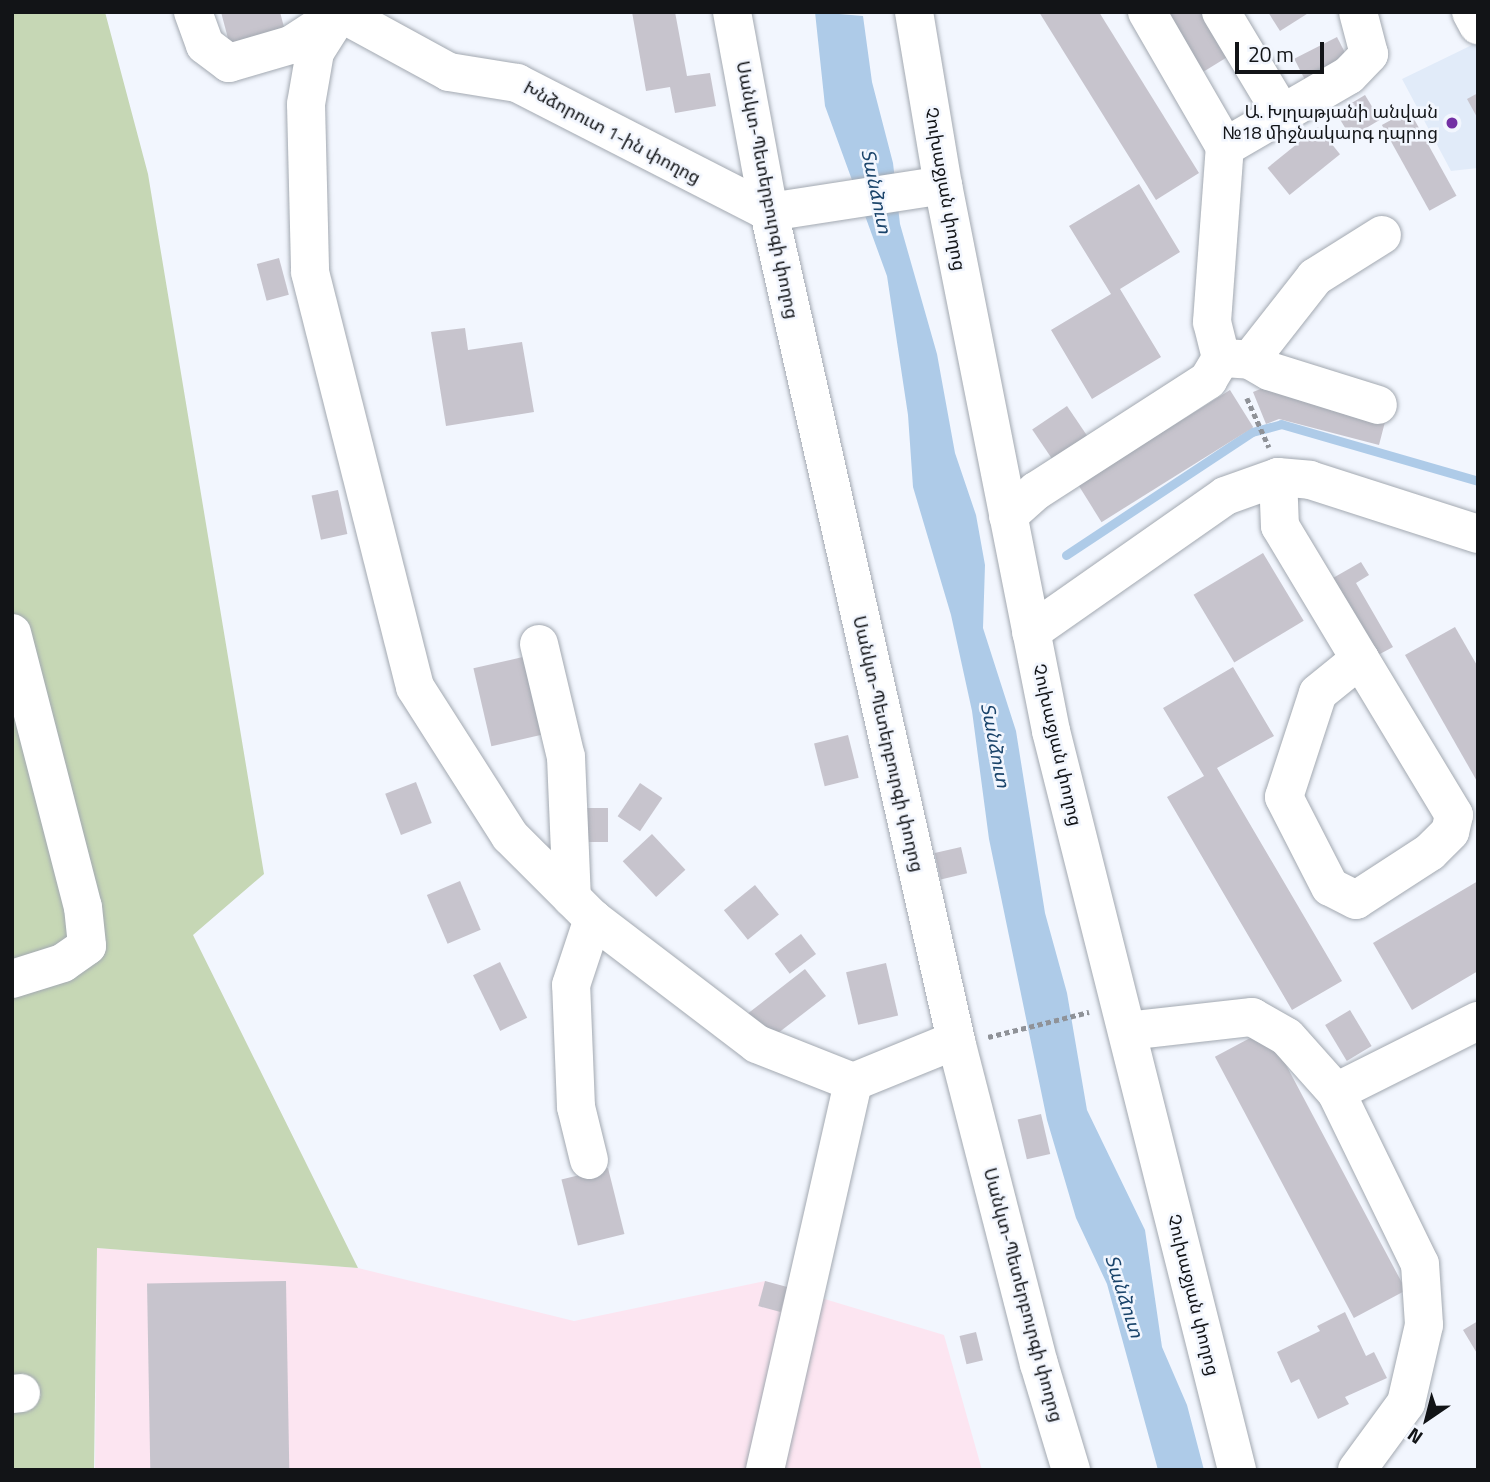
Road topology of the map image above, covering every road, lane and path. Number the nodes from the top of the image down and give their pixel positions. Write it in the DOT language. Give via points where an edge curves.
graph roads {
  1 [pos="193,12"];
  2 [pos="732,12"];
  3 [pos="914,12"];
  4 [pos="1147,12"];
  5 [pos="1221,12"];
  6 [pos="1358,12"];
  7 [pos="1471,12"];
  8 [pos="339,13"];
  9 [pos="1478,24"];
  10 [pos="1282,114"];
  11 [pos="1225,147"];
  12 [pos="931,187"];
  13 [pos="769,212"];
  14 [pos="1382,235"];
  15 [pos="1235,359"];
  16 [pos="1378,405"];
  17 [pos="1260,424"];
  18 [pos="1275,465"];
  19 [pos="1009,516"];
  20 [pos="1478,534"];
  21 [pos="1031,632"];
  22 [pos="12,633"];
  23 [pos="539,644"];
  24 [pos="1360,659"];
  25 [pos="583,908"];
  26 [pos="12,979"];
  27 [pos="1077,1014"];
  28 [pos="1478,1021"];
  29 [pos="1014,1030"];
  30 [pos="1127,1031"];
  31 [pos="956,1040"];
  32 [pos="853,1082"];
  33 [pos="1336,1092"];
  34 [pos="589,1160"];
  35 [pos="765,1470"];
  36 [pos="1071,1470"];
  37 [pos="1237,1470"];
  38 [pos="1357,1470"];
  1 -- 8 [label="street" via="205,45 229,63 291,45"];
  2 -- 13 [label="street, Սանկտ-Պետերբուրգի փողոց"];
  3 -- 12 [label="street, Չուխաջյան փողոց"];
  4 -- 11 [label="street"];
  5 -- 10 [label="street"];
  6 -- 10 [label="street" via="1369,54 1349,75"];
  7 -- 9 [label="street"];
  8 -- 13 [label="street, Խնձորուտ 1-ին փողոց" via="449,72 517,83"];
  8 -- 25 [label="street" via="315,52 306,103 310,272 415,687 510,836"];
  10 -- 11 [label="street"];
  11 -- 15 [label="street" via="1212,322"];
  12 -- 13 [label="street"];
  12 -- 19 [label="street, Չուխաջյան փողոց"];
  13 -- 31 [label="street, Սանկտ-Պետերբուրգի փողոց"];
  14 -- 15 [label="street" via="1315,277"];
  15 -- 16 [label="street"];
  15 -- 19 [label="street" via="1035,491"];
  17 -- 18 [label="path"];
  18 -- 20 [label="street"];
  18 -- 21 [label="street"];
  18 -- 24 [label="street" via="1280,526"];
  19 -- 21 [label="street, Չուխաջյան փողոց"];
  21 -- 30 [label="street, Չուխաջյան փողոց" via="1051,731"];
  22 -- 26 [label="street" via="83,907 87,946 63,963"];
  23 -- 25 [label="street" via="566,757"];
  24 -- 24 [label="street" via="1454,815 1450,832 1430,852 1356,900 1330,887 1284,797 1318,693"];
  25 -- 32 [label="street" via="757,1044"];
  25 -- 34 [label="street" via="571,985 576,1107"];
  27 -- 29 [label="path"];
  28 -- 33 [label="street"];
  30 -- 33 [label="street" via="1252,1017 1287,1037"];
  30 -- 37 [label="street, Չուխաջյան փողոց"];
  31 -- 32 [label="street"];
  31 -- 36 [label="street, Սանկտ-Պետերբուրգի փողոց" via="1039,1364"];
  32 -- 35 [label="street"];
  33 -- 38 [label="street" via="1420,1265 1424,1325 1406,1403"];
}
